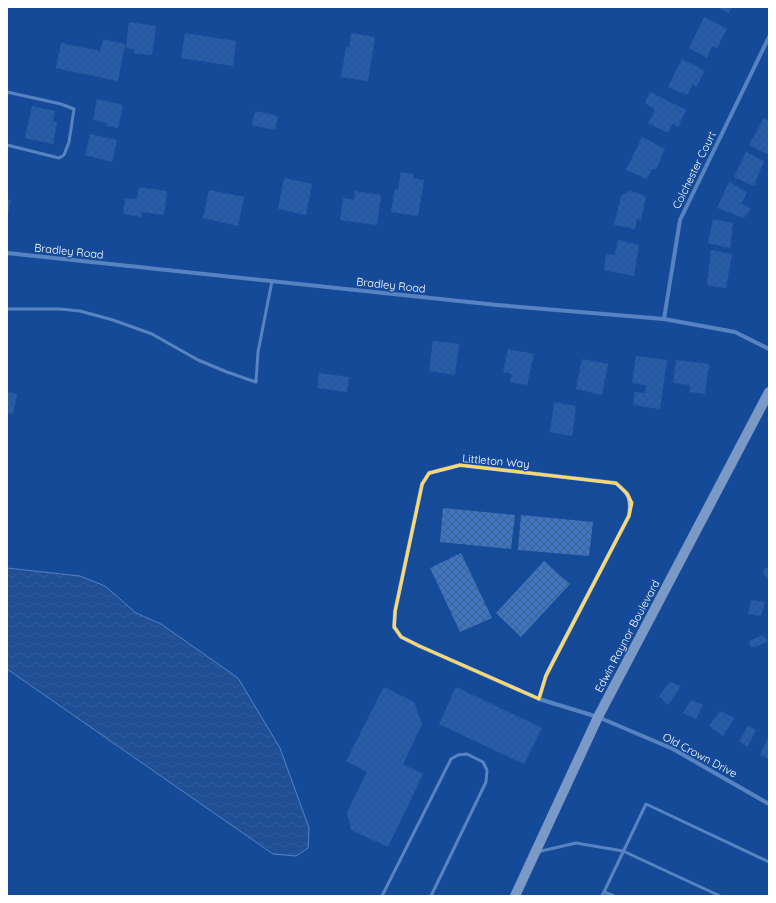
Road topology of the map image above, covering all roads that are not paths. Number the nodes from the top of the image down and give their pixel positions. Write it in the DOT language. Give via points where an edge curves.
graph roads {
  1 [pos="769,38"];
  2 [pos="7,92"];
  3 [pos="7,145"];
  4 [pos="7,253"];
  5 [pos="272,281"];
  6 [pos="7,309"];
  7 [pos="664,320"];
  8 [pos="769,349"];
  9 [pos="769,392"];
  10 [pos="539,699"];
  11 [pos="598,717"];
  12 [pos="769,804"];
  13 [pos="624,851"];
  14 [pos="534,852"];
  15 [pos="769,862"];
  16 [pos="604,892"];
  17 [pos="382,896"];
  18 [pos="431,896"];
  19 [pos="515,896"];
  20 [pos="602,896"];
  21 [pos="614,896"];
  22 [pos="720,896"];
  1 -- 7 [label="street, Colchester Court" via="680,220"];
  2 -- 3 [label="lane" via="74,109 68,142 64,155 59,158"];
  4 -- 5 [label="street, Bradley Road"];
  5 -- 6 [label="lane" via="258,352 256,382 198,360 152,334 113,320 80,311"];
  5 -- 7 [label="street, Bradley Road"];
  7 -- 8 [label="street, Bradley Road" via="735,332"];
  9 -- 11 [label="main road, Edwin Raynor Boulevard"];
  10 -- 10 [label="street, Littleton Way" via="546,676 630,516 632,503 627,493 616,483 460,465 429,473 422,484 395,611 394,627 402,637 419,646"];
  10 -- 11 [label="street, Littleton Way"];
  11 -- 12 [label="street, Old Crown Drive" via="673,749"];
  11 -- 14 [label="main road, Edwin Raynor Boulevard"];
  13 -- 14 [label="lane" via="576,843"];
  13 -- 15 [label="lane" via="646,804"];
  13 -- 16 [label="lane"];
  13 -- 22 [label="lane"];
  14 -- 19 [label="main road, Edwin Raynor Boulevard"];
  16 -- 20 [label="lane"];
  16 -- 21 [label="lane"];
  17 -- 18 [label="lane" via="451,759 467,754 483,762 487,770 486,782"];
}
